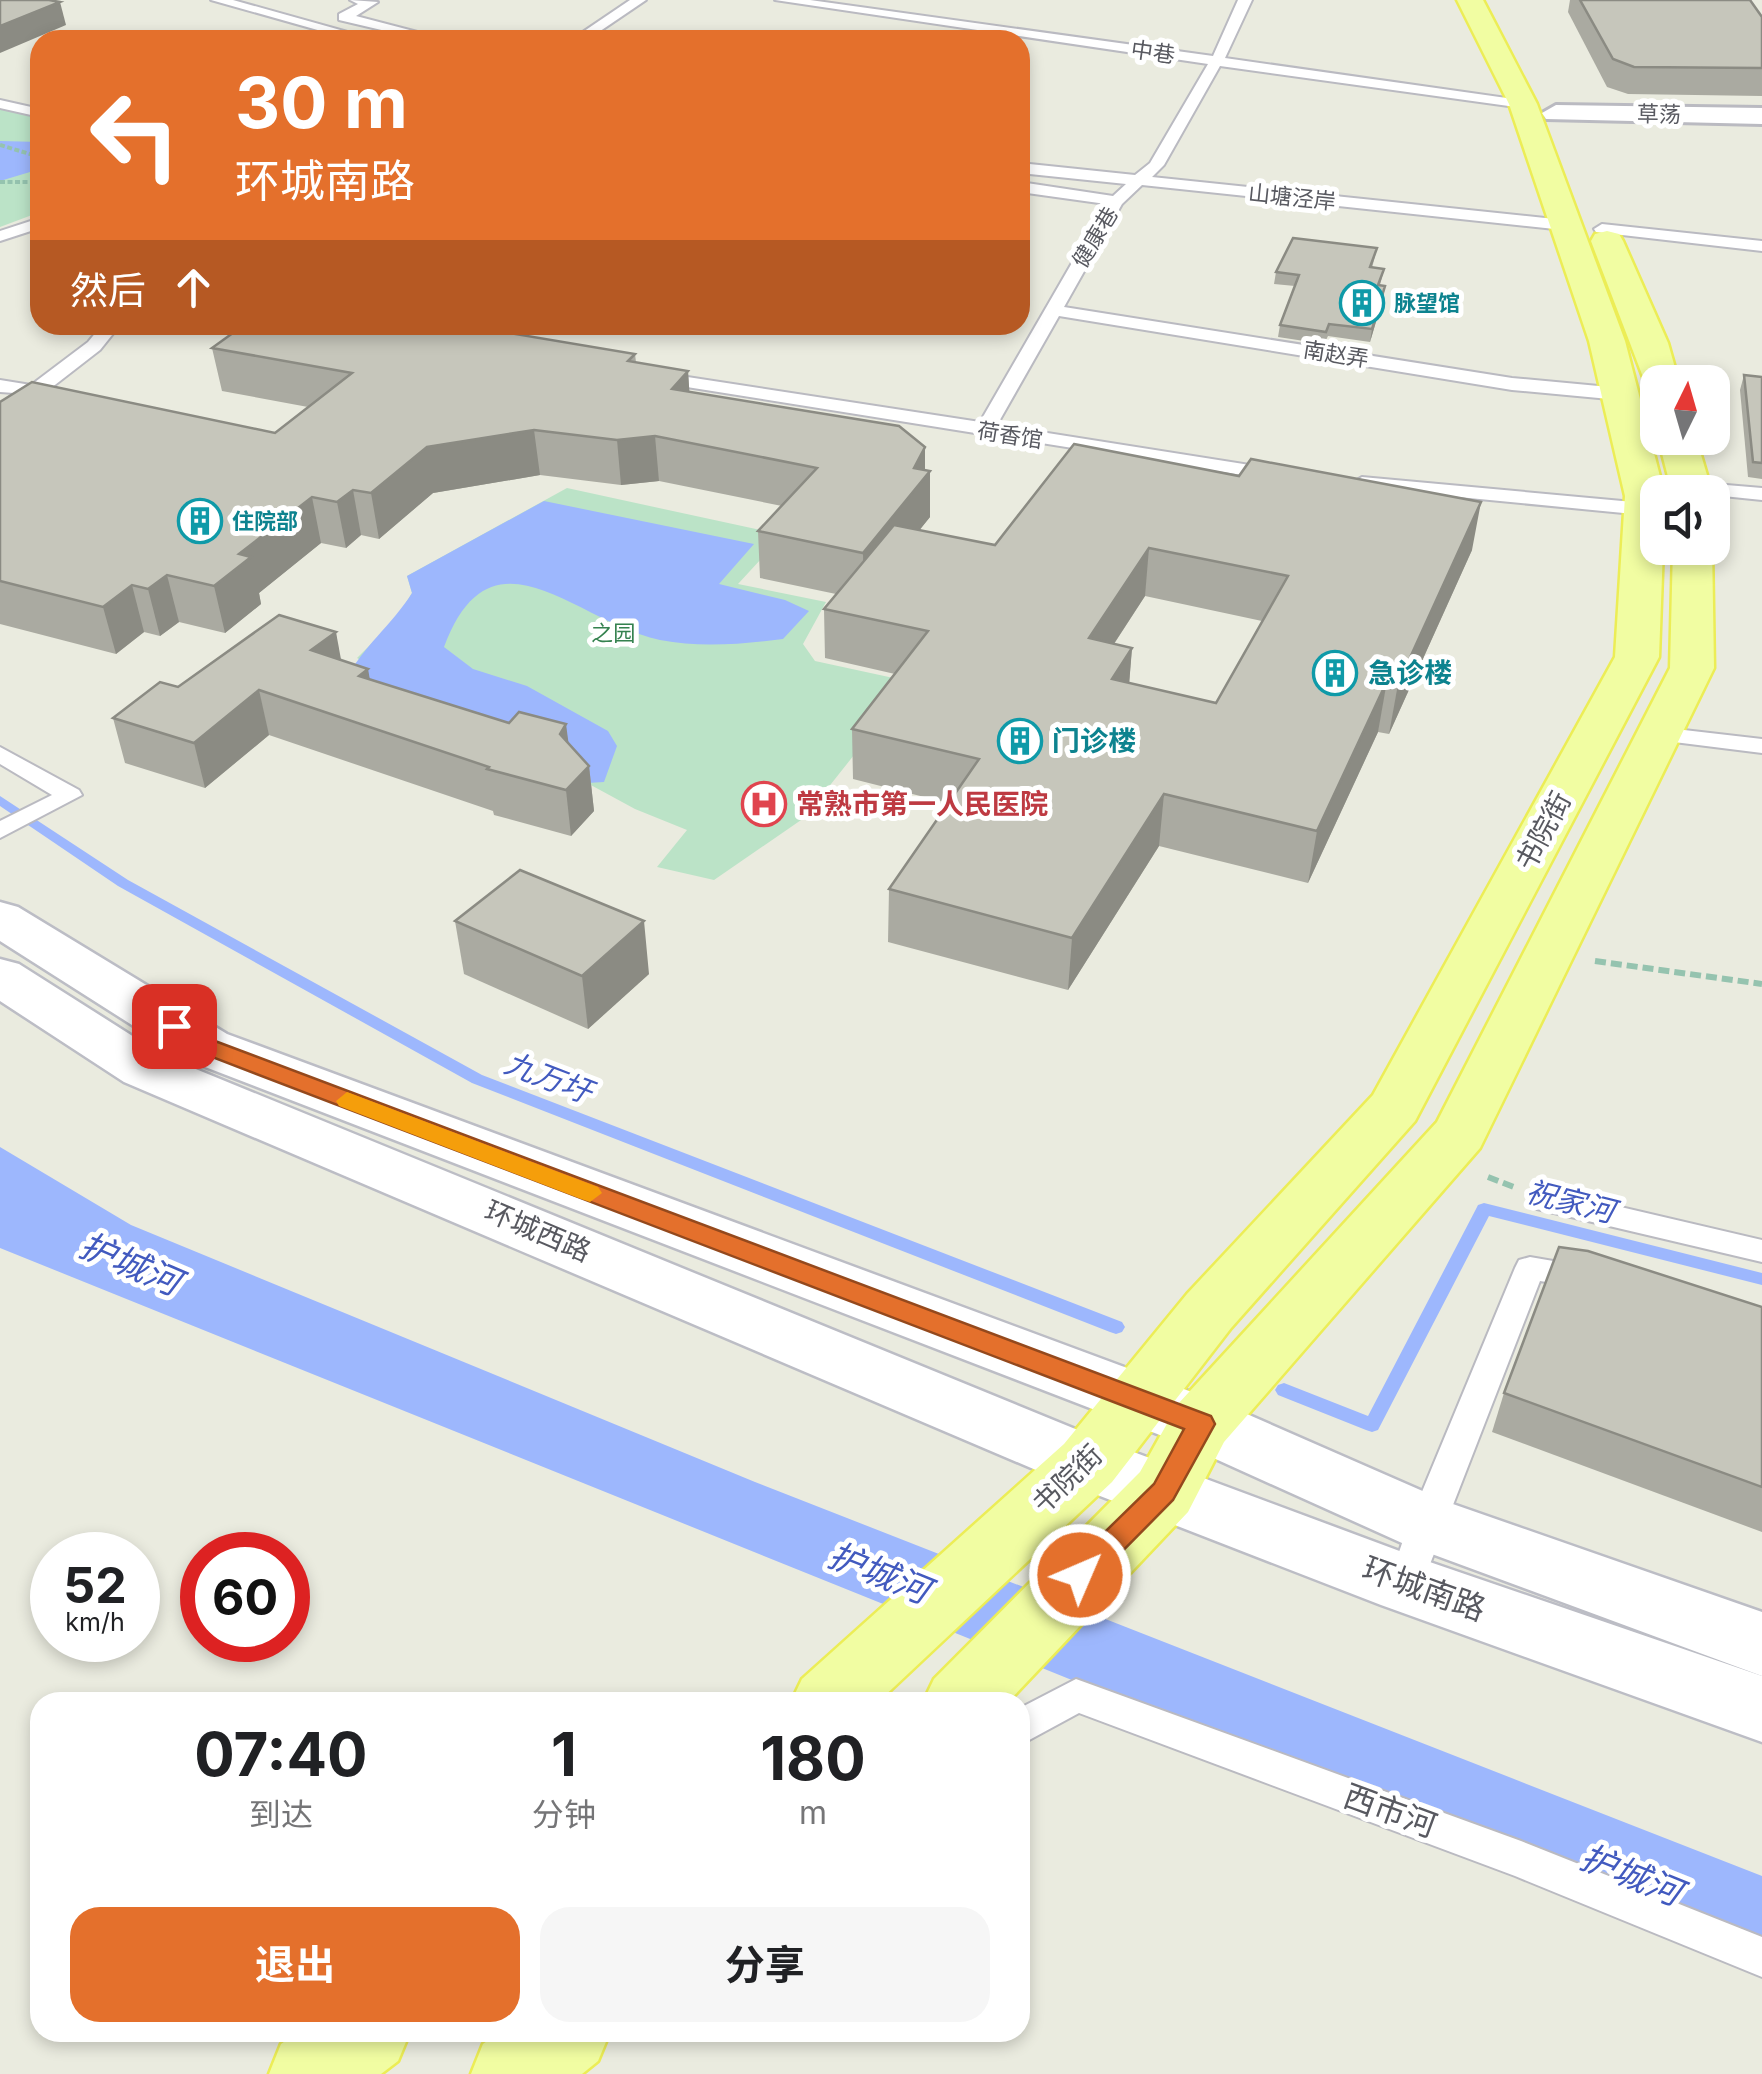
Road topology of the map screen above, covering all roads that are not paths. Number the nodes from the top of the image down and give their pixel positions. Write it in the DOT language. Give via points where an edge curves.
graph roads {
  1 [pos="218,0"];
  2 [pos="358,0"];
  3 [pos="639,0"];
  4 [pos="782,0"];
  5 [pos="1246,0"];
  6 [pos="1470,0"];
  7 [pos="1501,0"];
  8 [pos="344,17"];
  9 [pos="317,25"];
  10 [pos="334,30"];
  11 [pos="399,30"];
  12 [pos="593,30"];
  13 [pos="995,30"];
  14 [pos="1030,35"];
  15 [pos="1216,61"];
  16 [pos="0,104"];
  17 [pos="1539,108"];
  18 [pos="30,111"];
  19 [pos="1762,116"];
  20 [pos="1030,169"];
  21 [pos="1135,181"];
  22 [pos="1030,188"];
  23 [pos="1116,201"];
  24 [pos="1584,207"];
  25 [pos="30,230"];
  26 [pos="0,236"];
  27 [pos="1762,246"];
  28 [pos="1052,310"];
  29 [pos="103,335"];
  30 [pos="636,374"];
  31 [pos="0,386"];
  32 [pos="1640,388"];
  33 [pos="984,432"];
  34 [pos="1302,478"];
  35 [pos="1340,481"];
  36 [pos="1730,492"];
  37 [pos="1762,494"];
  38 [pos="1640,509"];
  39 [pos="1641,565"];
  40 [pos="1694,565"];
  41 [pos="1658,734"];
  42 [pos="1762,746"];
  43 [pos="0,754"];
  44 [pos="0,831"];
  45 [pos="0,918"];
  46 [pos="0,976"];
  47 [pos="1548,1201"];
  48 [pos="1762,1251"];
  49 [pos="1622,1282"];
  50 [pos="1138,1402"];
  51 [pos="1201,1424"];
  52 [pos="1088,1462"];
  53 [pos="1164,1492"];
  54 [pos="1416,1554"];
  55 [pos="1762,1644"];
  56 [pos="839,1692"];
  57 [pos="969,1692"];
  58 [pos="1762,1709"];
  59 [pos="1030,1722"];
  60 [pos="1762,1956"];
  61 [pos="354,2042"];
  62 [pos="555,2042"];
  63 [pos="311,2074"];
  64 [pos="514,2074"];
  1 -- 9 [label="lane"];
  2 -- 8 [label="lane" via="371,2"];
  3 -- 12 [label="lane"];
  4 -- 13 [label="lane, 中巷"];
  5 -- 15 [label="lane, 健康巷"];
  6 -- 17 [label="main road, 书院街"];
  7 -- 17 [label="main road, 书院街"];
  8 -- 9 [label="lane"];
  8 -- 11 [label="lane"];
  9 -- 10 [label="lane"];
  14 -- 15 [label="lane, 中巷"];
  15 -- 17 [label="lane, 中巷"];
  15 -- 21 [label="lane, 健康巷" via="1156,165"];
  16 -- 18 [label="lane"];
  17 -- 19 [label="street, 草荡"];
  17 -- 24 [label="main road, 书院街"];
  20 -- 21 [label="lane, 山塘泾岸"];
  21 -- 23 [label="lane, 健康巷"];
  21 -- 24 [label="lane, 山塘泾岸"];
  22 -- 23 [label="lane"];
  23 -- 28 [label="lane, 健康巷"];
  24 -- 27 [label="lane, 山塘泾岸"];
  24 -- 32 [label="main road, 书院街" via="1606,342"];
  25 -- 26 [label="lane"];
  28 -- 32 [label="lane, 南赵弄" via="1512,384"];
  28 -- 33 [label="lane, 健康巷"];
  29 -- 31 [label="lane" via="35,391"];
  30 -- 33 [label="lane, 荷香馆"];
  33 -- 34 [label="lane, 荷香馆"];
  35 -- 38 [label="lane"];
  36 -- 37 [label="lane"];
  39 -- 50 [label="main road, 书院街" via="1636,657 1394,1107 1209,1311"];
  40 -- 41 [label="main road" via="1692,668"];
  41 -- 42 [label="lane"];
  41 -- 51 [label="main road" via="1460,1134"];
  43 -- 44 [label="lane" via="70,795"];
  45 -- 50 [label="main road, 环城西路" via="207,1047"];
  46 -- 52 [label="main road, 环城西路" via="144,1069"];
  47 -- 48 [label="lane"];
  49 -- 54 [label="lane" via="1530,1268"];
  50 -- 51 [label="main road, 环城南路"];
  50 -- 52 [label="main road, 书院街"];
  51 -- 53 [label="main road"];
  51 -- 54 [label="main road, 环城南路"];
  52 -- 53 [label="main road, 环城南路"];
  52 -- 56 [label="main road, 书院街"];
  53 -- 54 [label="main road, 环城南路"];
  53 -- 57 [label="main road"];
  54 -- 55 [label="main road, 环城南路"];
  54 -- 58 [label="main road, 环城南路"];
  59 -- 60 [label="lane, 西市河" via="1076,1694"];
  61 -- 63 [label="main road"];
  62 -- 64 [label="main road"];
}
